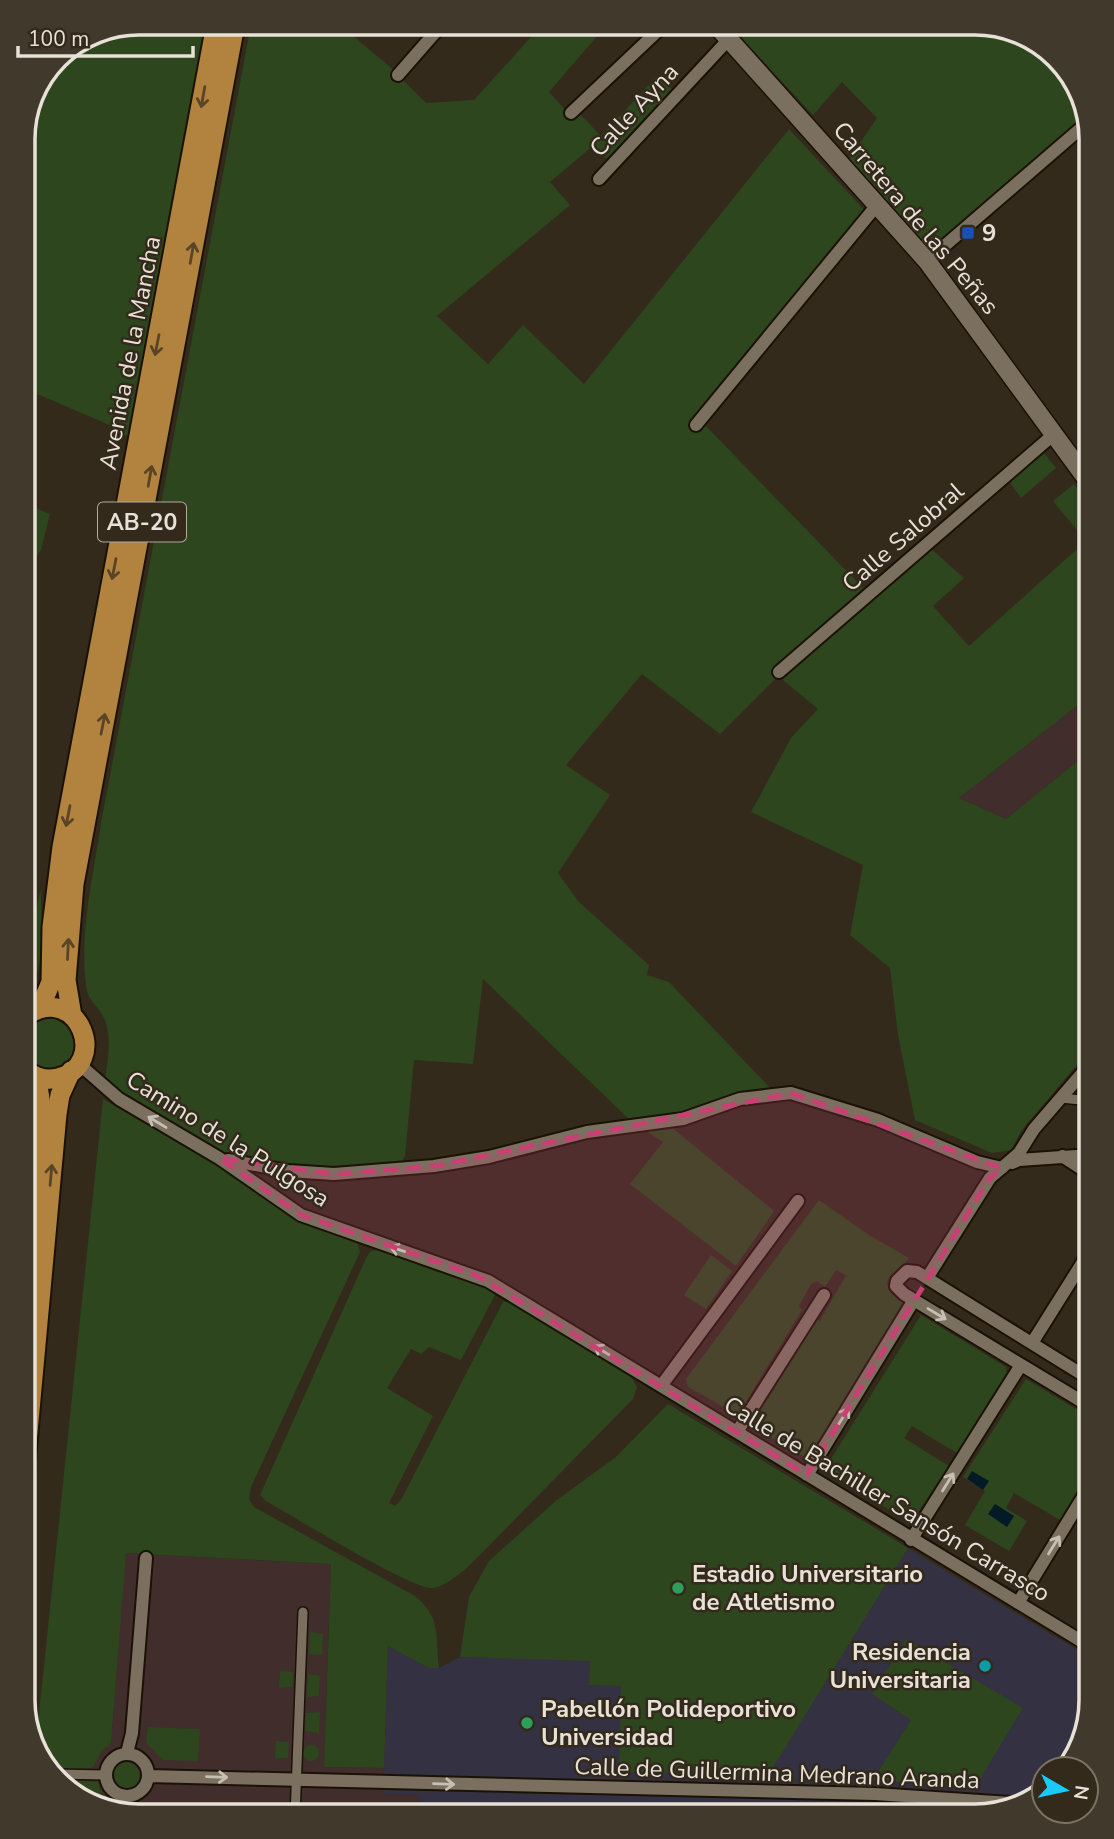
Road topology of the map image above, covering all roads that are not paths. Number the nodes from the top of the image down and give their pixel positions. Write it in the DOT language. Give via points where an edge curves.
graph roads {
  1 [pos="214,35"];
  2 [pos="233,35"];
  3 [pos="433,35"];
  4 [pos="653,35"];
  5 [pos="720,35"];
  6 [pos="726,35"];
  7 [pos="398,75"];
  8 [pos="570,113"];
  9 [pos="1078,131"];
  10 [pos="599,179"];
  11 [pos="877,205"];
  12 [pos="927,261"];
  13 [pos="696,425"];
  14 [pos="1053,435"];
  15 [pos="1079,469"];
  16 [pos="779,672"];
  17 [pos="35,1008"];
  18 [pos="35,1014"];
  19 [pos="72,1016"];
  20 [pos="75,1068"];
  21 [pos="35,1074"];
  22 [pos="1079,1077"];
  23 [pos="35,1082"];
  24 [pos="1061,1098"];
  25 [pos="1079,1100"];
  26 [pos="1079,1155"];
  27 [pos="1061,1156"];
  28 [pos="35,1158"];
  29 [pos="219,1158"];
  30 [pos="1079,1167"];
  31 [pos="1002,1168"];
  32 [pos="798,1201"];
  33 [pos="1079,1269"];
  34 [pos="927,1278"];
  35 [pos="824,1295"];
  36 [pos="915,1300"];
  37 [pos="1032,1343"];
  38 [pos="35,1355"];
  39 [pos="1021,1365"];
  40 [pos="1079,1372"];
  41 [pos="661,1386"];
  42 [pos="1079,1400"];
  43 [pos="737,1432"];
  44 [pos="807,1475"];
  45 [pos="1079,1504"];
  46 [pos="911,1540"];
  47 [pos="146,1558"];
  48 [pos="1018,1603"];
  49 [pos="303,1612"];
  50 [pos="1079,1640"];
  51 [pos="127,1753"];
  52 [pos="67,1774"];
  53 [pos="105,1775"];
  54 [pos="148,1776"];
  55 [pos="296,1780"];
  56 [pos="126,1796"];
  57 [pos="995,1802"];
  58 [pos="126,1803"];
  59 [pos="295,1804"];
  1 -- 17 [label="main road, Avenida de la Mancha / AB-20, one-way" via="62,847 52,926 52,973 46,995"];
  19 -- 2 [label="main road, Avenida de la Mancha / AB-20, one-way" via="66,980 74,884"];
  3 -- 7 [label="street"];
  4 -- 8 [label="street"];
  5 -- 10 [label="street, Calle Ayna"];
  6 -- 11 [label="main road, Carretera de las Peñas"];
  9 -- 12 [label="street"];
  11 -- 12 [label="main road, Carretera de las Peñas"];
  11 -- 13 [label="street"];
  12 -- 14 [label="main road, Carretera de las Peñas"];
  14 -- 15 [label="main road, Carretera de las Peñas"];
  14 -- 16 [label="street, Calle Salobral"];
  18 -- 19 [label="main road" via="55,1008"];
  19 -- 20 [label="main road, AB-20" via="85,1044"];
  20 -- 21 [label="main road" via="52,1079"];
  29 -- 20 [label="street, Camino de la Pulgosa, one-way"];
  38 -- 20 [label="main road, AB-20, one-way" via="57,1114 60,1094"];
  22 -- 24 [label="street"];
  23 -- 28 [label="main road" via="40,1099"];
  24 -- 25 [label="street"];
  24 -- 31 [label="street"];
  26 -- 27 [label="street"];
  27 -- 30 [label="street"];
  27 -- 31 [label="street" via="1019,1160"];
  29 -- 31 [label="street" via="334,1174 434,1166 587,1132 683,1119 740,1099 791,1093 878,1120"];
  41 -- 29 [label="street, Camino de la Pulgosa, one-way" via="477,1276 301,1215"];
  31 -- 34 [label="street" via="990,1178"];
  32 -- 41 [label="street"];
  33 -- 37 [label="street"];
  34 -- 36 [label="street" via="912,1270 897,1281 900,1291"];
  34 -- 37 [label="street"];
  35 -- 43 [label="street"];
  36 -- 39 [label="street, one-way"];
  44 -- 36 [label="street, one-way"];
  37 -- 40 [label="street"];
  39 -- 42 [label="street"];
  46 -- 39 [label="street, one-way"];
  41 -- 43 [label="street, Calle de Bachiller Sansón Carrasco"];
  43 -- 44 [label="street, Calle de Bachiller Sansón Carrasco"];
  44 -- 46 [label="street, Calle de Bachiller Sansón Carrasco"];
  48 -- 45 [label="street, one-way"];
  46 -- 48 [label="street, Calle de Bachiller Sansón Carrasco"];
  47 -- 51 [label="street"];
  48 -- 50 [label="street, Calle de Bachiller Sansón Carrasco"];
  49 -- 55 [label="street"];
  51 -- 53 [label="street" via="109,1762"];
  51 -- 54 [label="street" via="143,1760"];
  52 -- 53 [label="street"];
  53 -- 56 [label="street" via="109,1787"];
  54 -- 55 [label="street, Calle de Guillermina Medrano Aranda, one-way"];
  54 -- 56 [label="street" via="138,1793"];
  55 -- 57 [label="street, Calle de Guillermina Medrano Aranda, one-way" via="875,1794"];
  55 -- 59 [label="street"];
  56 -- 58 [label="street"];
}
